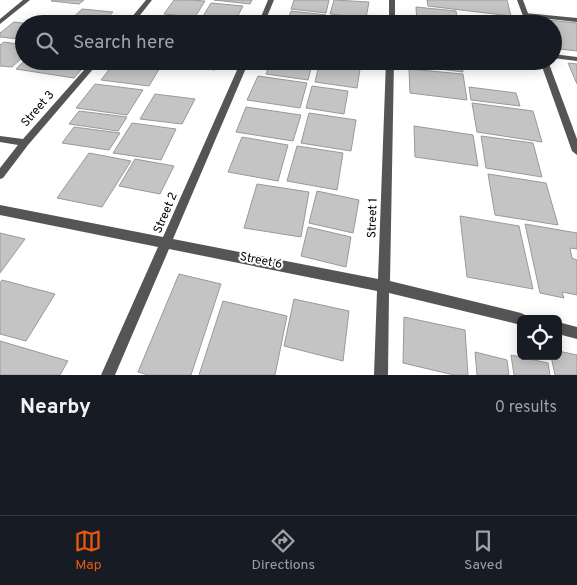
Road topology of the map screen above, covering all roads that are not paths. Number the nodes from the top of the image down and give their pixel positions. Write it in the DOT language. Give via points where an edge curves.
graph roads {
  1 [pos="27,0"];
  2 [pos="149,0"];
  3 [pos="271,0"];
  4 [pos="392,0"];
  5 [pos="520,0"];
  6 [pos="136,15"];
  7 [pos="265,15"];
  8 [pos="392,15"];
  9 [pos="526,15"];
  10 [pos="562,19"];
  11 [pos="577,20"];
  12 [pos="0,22"];
  13 [pos="562,57"];
  14 [pos="577,58"];
  15 [pos="88,70"];
  16 [pos="241,70"];
  17 [pos="390,70"];
  18 [pos="547,70"];
  19 [pos="0,139"];
  20 [pos="26,142"];
  21 [pos="577,151"];
  22 [pos="0,175"];
  23 [pos="0,210"];
  24 [pos="166,243"];
  25 [pos="384,286"];
  26 [pos="517,318"];
  27 [pos="562,329"];
  28 [pos="577,333"];
  29 [pos="108,375"];
  30 [pos="381,375"];
  1 -- 12 [label="street"];
  2 -- 6 [label="street"];
  3 -- 7 [label="street"];
  4 -- 8 [label="street"];
  5 -- 9 [label="street"];
  10 -- 11 [label="street"];
  13 -- 14 [label="street"];
  15 -- 20 [label="street, Street 3"];
  16 -- 24 [label="street, Street 2"];
  17 -- 25 [label="street, Street 1"];
  18 -- 21 [label="street"];
  19 -- 20 [label="street"];
  20 -- 22 [label="street, Street 3"];
  23 -- 24 [label="street, Street 6"];
  24 -- 25 [label="street, Street 6"];
  24 -- 29 [label="street, Street 2"];
  25 -- 26 [label="street, Street 6"];
  25 -- 30 [label="street, Street 1"];
  27 -- 28 [label="street"];
}
